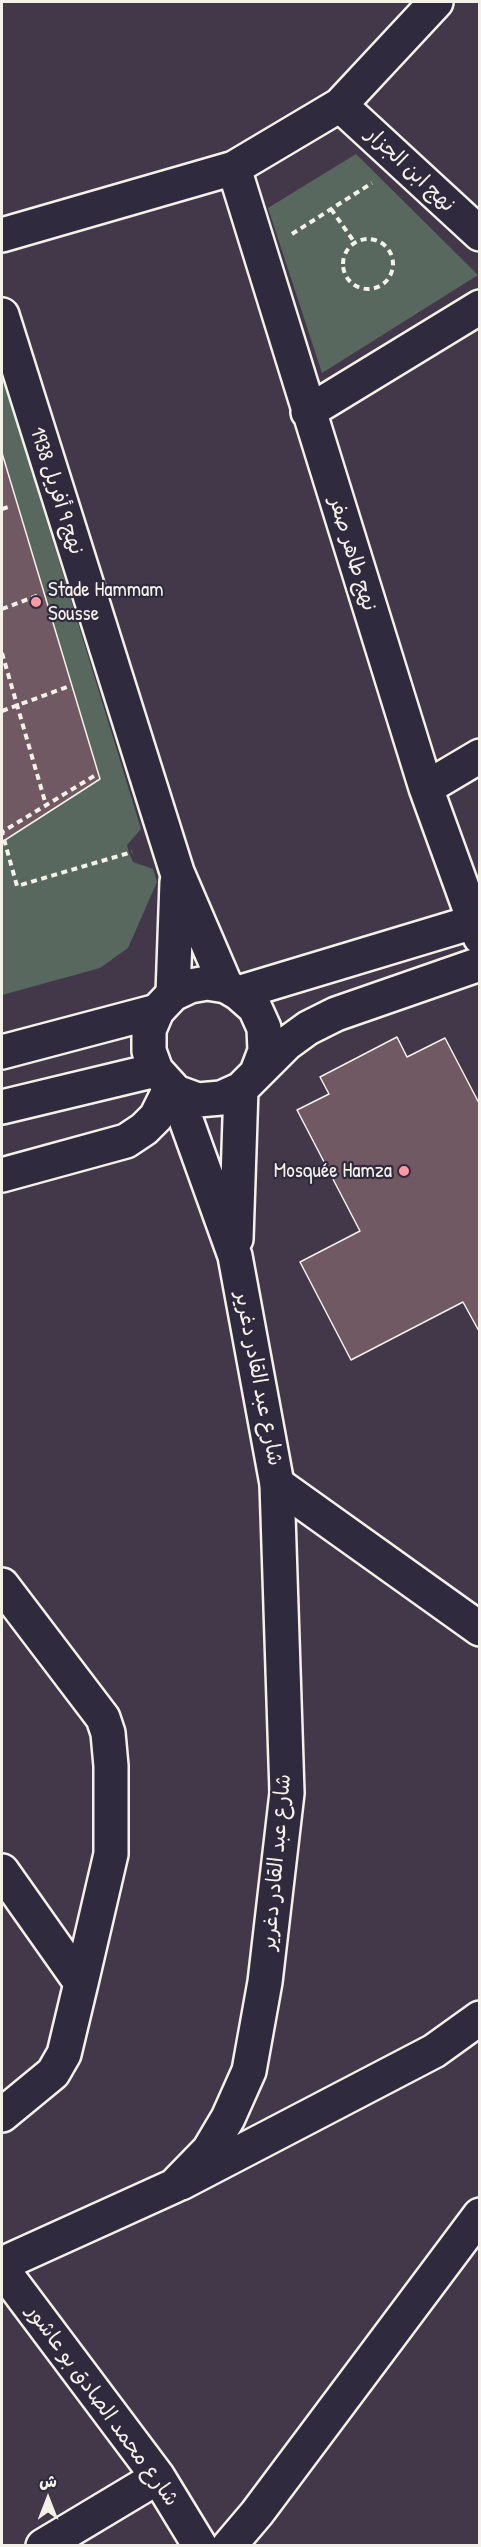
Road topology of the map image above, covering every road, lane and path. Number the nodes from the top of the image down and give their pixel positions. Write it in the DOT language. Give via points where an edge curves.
graph roads {
  1 [pos="436,2"];
  2 [pos="340,105"];
  3 [pos="403,163"];
  4 [pos="234,168"];
  5 [pos="331,209"];
  6 [pos="480,234"];
  7 [pos="2,235"];
  8 [pos="355,243"];
  9 [pos="260,255"];
  10 [pos="480,307"];
  11 [pos="2,315"];
  12 [pos="308,412"];
  13 [pos="11,506"];
  14 [pos="2,509"];
  15 [pos="39,595"];
  16 [pos="2,609"];
  17 [pos="2,653"];
  18 [pos="67,687"];
  19 [pos="17,705"];
  20 [pos="2,711"];
  21 [pos="480,756"];
  22 [pos="94,776"];
  23 [pos="426,788"];
  24 [pos="46,805"];
  25 [pos="172,856"];
  26 [pos="478,927"];
  27 [pos="480,964"];
  28 [pos="232,989"];
  29 [pos="165,1002"];
  30 [pos="2,1052"];
  31 [pos="249,1081"];
  32 [pos="168,1083"];
  33 [pos="2,1107"];
  34 [pos="2,1175"];
  35 [pos="235,1256"];
  36 [pos="278,1484"];
  37 [pos="2,1585"];
  38 [pos="480,1629"];
  39 [pos="2,1871"];
  40 [pos="81,1983"];
  41 [pos="480,2018"];
  42 [pos="2,2115"];
  43 [pos="174,2186"];
  44 [pos="480,2215"];
  45 [pos="2,2267"];
  46 [pos="158,2477"];
  47 [pos="43,2546"];
  48 [pos="200,2546"];
  49 [pos="229,2546"];
  1 -- 2 [label="street"];
  2 -- 3 [label="street, نهج ابن الجزار"];
  2 -- 4 [label="street"];
  3 -- 5 [label="path"];
  3 -- 6 [label="street, نهج ابن الجزار"];
  4 -- 7 [label="street"];
  4 -- 9 [label="street, نهج طاهر صفر"];
  5 -- 8 [label="path"];
  5 -- 9 [label="path"];
  8 -- 8 [label="path" via="372,240 387,248 393,264 380,286 365,289 346,277 344,254"];
  9 -- 12 [label="street, نهج طاهر صفر"];
  10 -- 12 [label="street"];
  11 -- 25 [label="street, نهج 9 أفريل 1938"];
  12 -- 23 [label="street, نهج طاهر صفر"];
  13 -- 14 [label="path"];
  15 -- 16 [label="path"];
  17 -- 19 [label="path"];
  18 -- 19 [label="path"];
  19 -- 20 [label="path"];
  19 -- 24 [label="path"];
  21 -- 23 [label="street"];
  22 -- 24 [label="path"];
  23 -- 26 [label="street, نهج طاهر صفر"];
  24 -- 25 [label="path" via="2,832 17,886"];
  25 -- 28 [label="street"];
  25 -- 29 [label="street"];
  26 -- 28 [label="street"];
  27 -- 31 [label="street" via="317,1023 286,1044"];
  28 -- 29 [label="street" via="207,983 190,986"];
  28 -- 31 [label="street" via="255,1008 264,1028 265,1051"];
  29 -- 30 [label="street"];
  29 -- 32 [label="street" via="149,1030 149,1051"];
  31 -- 32 [label="street" via="221,1098 198,1100"];
  31 -- 35 [label="street, شارع عبد القادر دغرير"];
  32 -- 33 [label="street"];
  32 -- 34 [label="street" via="156,1117 126,1141"];
  32 -- 35 [label="street, شارع عبد القادر دغرير"];
  35 -- 36 [label="street, شارع عبد القادر دغرير"];
  36 -- 38 [label="street"];
  36 -- 43 [label="street, شارع عبد القادر دغرير" via="287,1793 265,1982 249,2071 228,2118 208,2150"];
  37 -- 40 [label="street" via="104,1719 108,1733 111,1854"];
  39 -- 40 [label="street"];
  40 -- 42 [label="street" via="64,2054 53,2073"];
  41 -- 43 [label="street" via="434,2051"];
  43 -- 45 [label="street, شارع عبد القادر دغرير"];
  44 -- 49 [label="street"];
  45 -- 46 [label="street, شارع محمد الصادق بو عاشور"];
  46 -- 47 [label="street"];
  46 -- 48 [label="street, شارع محمد الصادق بو عاشور"];
}
